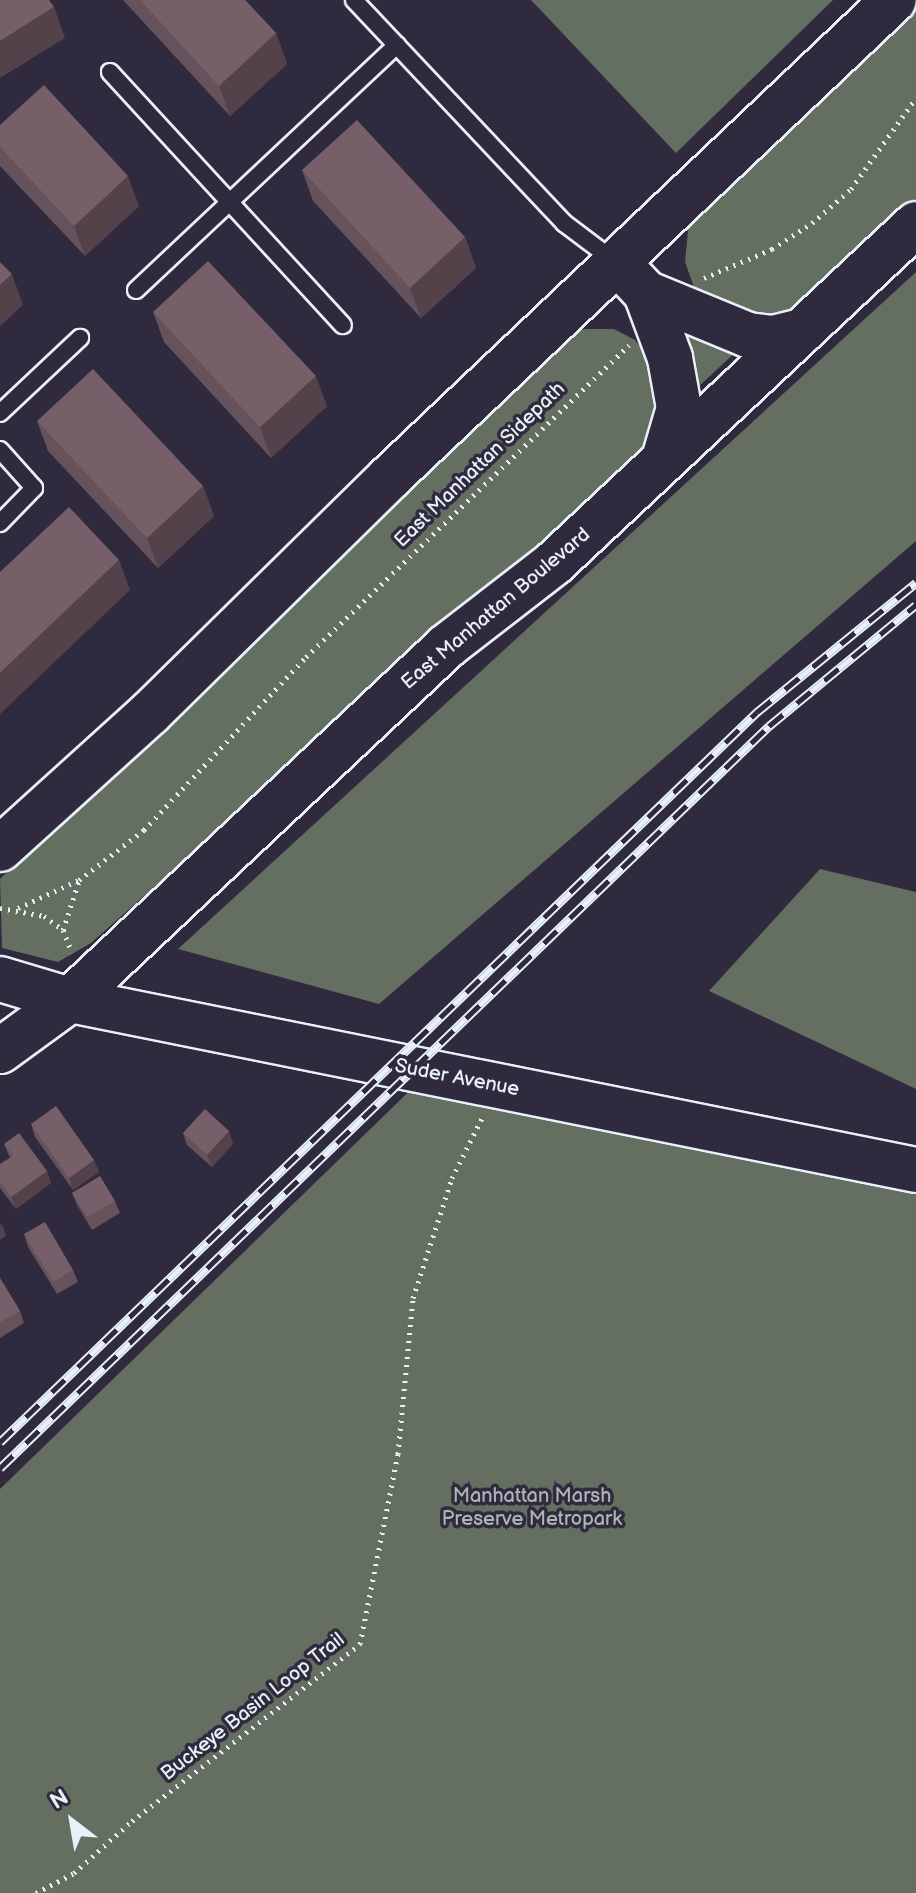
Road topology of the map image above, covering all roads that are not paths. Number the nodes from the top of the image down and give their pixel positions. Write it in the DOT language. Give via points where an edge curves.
graph roads {
  1 [pos="354,0"];
  2 [pos="894,0"];
  3 [pos="397,45"];
  4 [pos="110,72"];
  5 [pos="230,199"];
  6 [pos="916,224"];
  7 [pos="136,290"];
  8 [pos="648,294"];
  9 [pos="343,325"];
  10 [pos="802,331"];
  11 [pos="80,338"];
  12 [pos="0,413"];
  13 [pos="0,450"];
  14 [pos="664,459"];
  15 [pos="0,523"];
  16 [pos="0,849"];
  17 [pos="0,979"];
  18 [pos="70,1000"];
  19 [pos="0,1051"];
  20 [pos="916,1170"];
  1 -- 3 [label="lane"];
  2 -- 8 [label="street"];
  3 -- 5 [label="lane"];
  3 -- 8 [label="lane" via="564,223"];
  4 -- 5 [label="lane"];
  5 -- 7 [label="lane"];
  5 -- 9 [label="lane"];
  6 -- 10 [label="street, East Manhattan Boulevard"];
  8 -- 10 [label="street" via="748,335 773,338"];
  8 -- 14 [label="street" via="679,408"];
  8 -- 16 [label="street" via="150,713"];
  10 -- 14 [label="street, East Manhattan Boulevard"];
  11 -- 12 [label="lane"];
  13 -- 15 [label="lane" via="34,488"];
  14 -- 18 [label="street, East Manhattan Boulevard" via="554,563 447,646"];
  17 -- 18 [label="street, Suder Avenue"];
  18 -- 19 [label="street, East Manhattan Boulevard"];
  18 -- 20 [label="street, Suder Avenue"];
}
